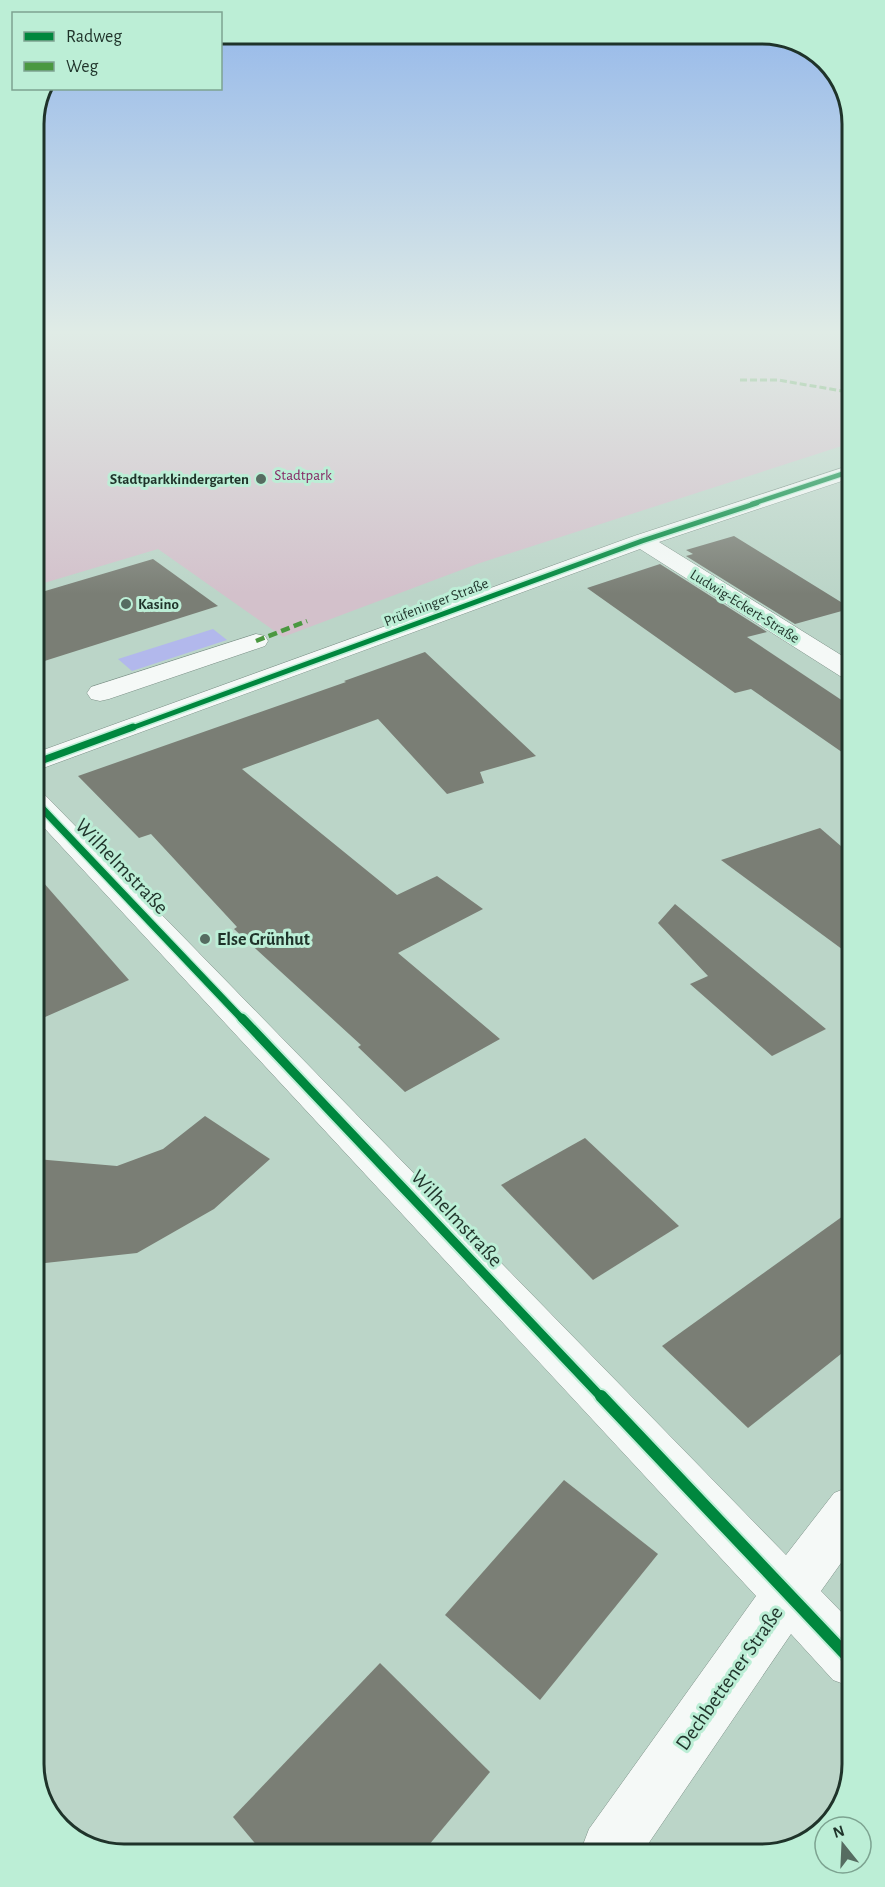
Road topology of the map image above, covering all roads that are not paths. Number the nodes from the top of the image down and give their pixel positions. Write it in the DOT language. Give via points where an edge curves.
graph roads {
  1 [pos="842,474"];
  2 [pos="642,541"];
  3 [pos="256,641"];
  4 [pos="842,667"];
  5 [pos="142,725"];
  6 [pos="44,760"];
  7 [pos="44,810"];
  8 [pos="842,1521"];
  9 [pos="787,1594"];
  10 [pos="842,1651"];
  11 [pos="614,1844"];
  1 -- 2 [label="street, Prüfeninger Straße"];
  2 -- 4 [label="street, Ludwig-Eckert-Straße"];
  2 -- 5 [label="street, Prüfeninger Straße"];
  3 -- 5 [label="street" via="100,693"];
  5 -- 6 [label="street, Prüfeninger Straße"];
  7 -- 9 [label="street, Wilhelmstraße"];
  8 -- 9 [label="street, Dechbettener Straße"];
  9 -- 10 [label="street, Wilhelmstraße"];
  9 -- 11 [label="street, Dechbettener Straße"];
}
